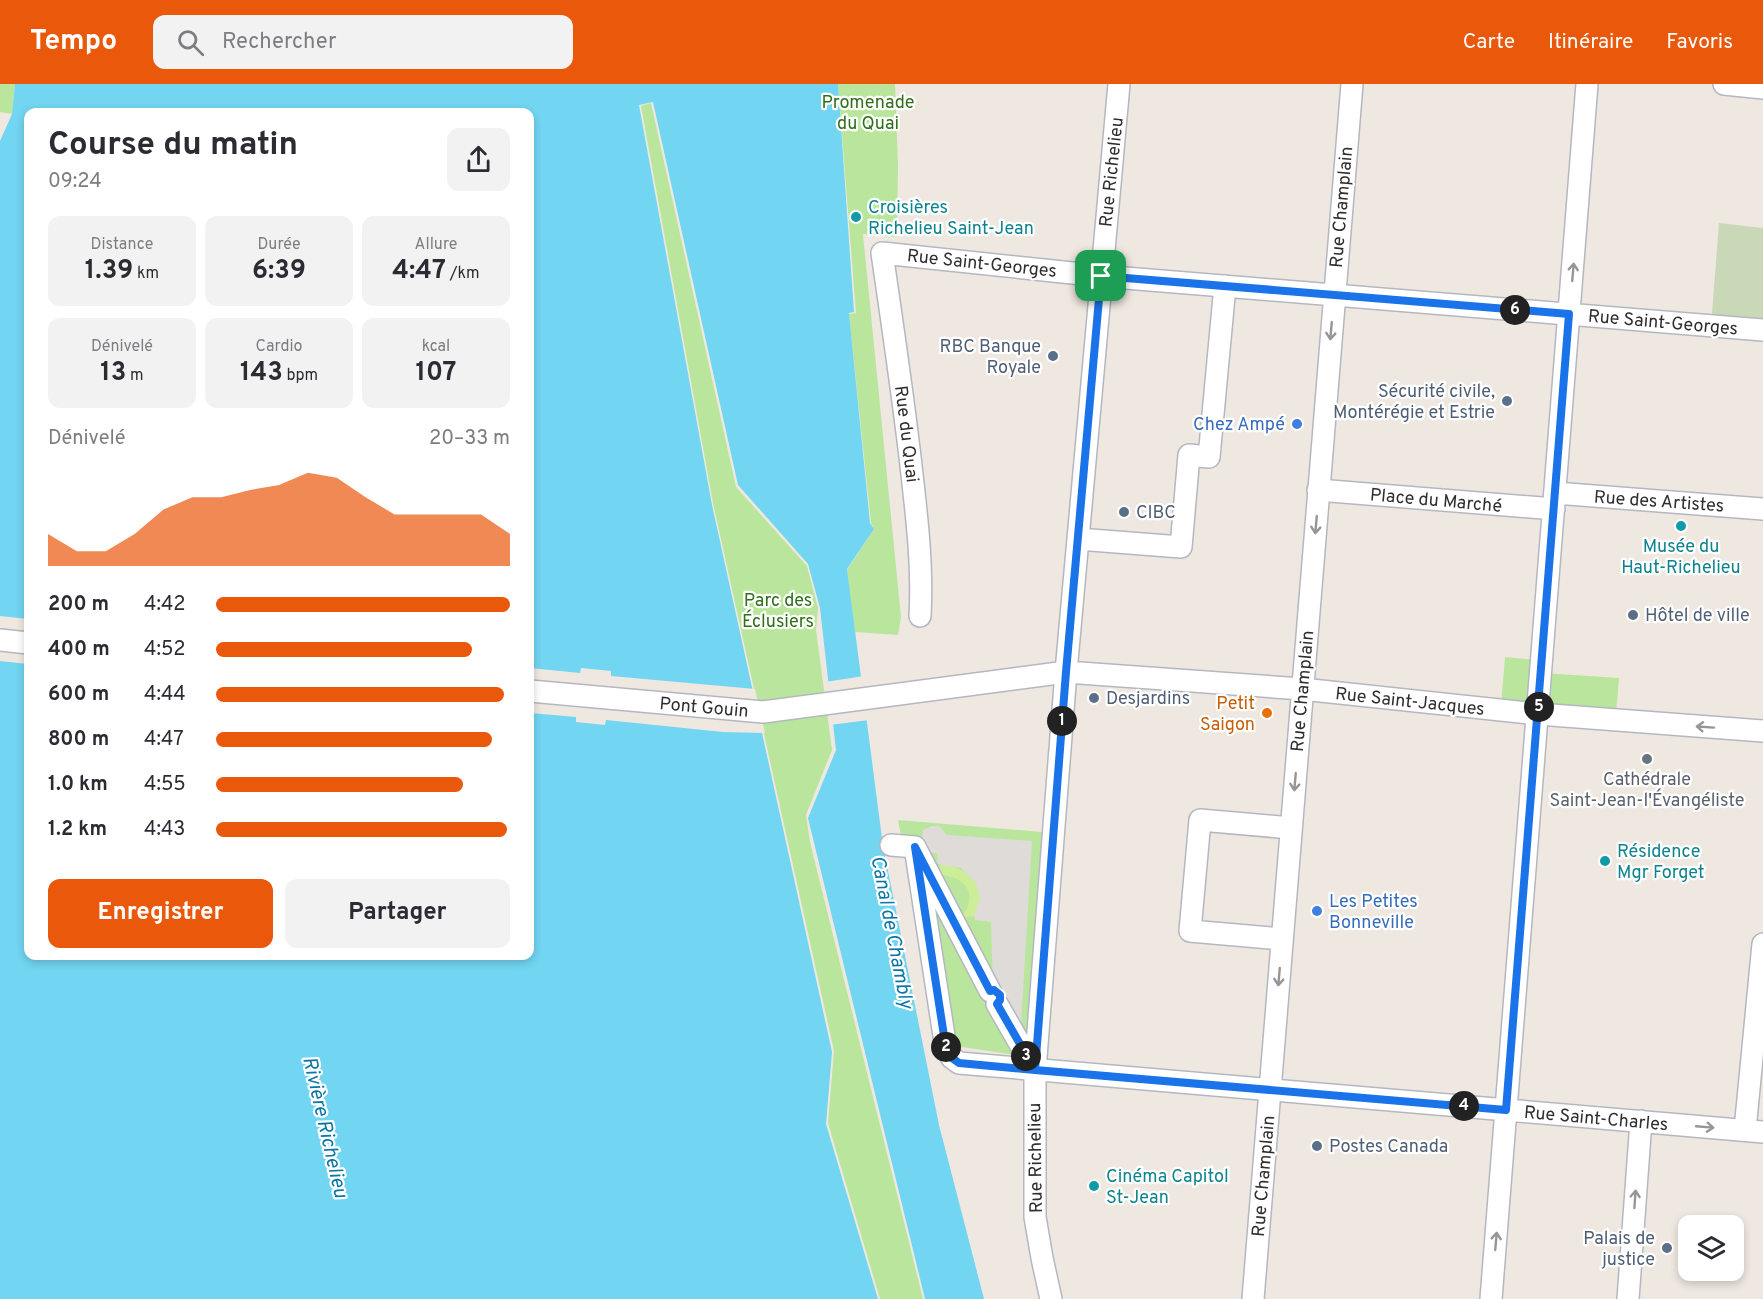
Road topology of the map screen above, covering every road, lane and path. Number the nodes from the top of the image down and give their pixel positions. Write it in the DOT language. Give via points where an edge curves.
graph roads {
  1 [pos="1119,84"];
  2 [pos="1352,84"];
  3 [pos="1587,84"];
  4 [pos="1724,84"];
  5 [pos="1763,88"];
  6 [pos="882,253"];
  7 [pos="1101,276"];
  8 [pos="1225,286"];
  9 [pos="1334,295"];
  10 [pos="1569,314"];
  11 [pos="1763,330"];
  12 [pos="1613,483"];
  13 [pos="1318,490"];
  14 [pos="1555,493"];
  15 [pos="1763,508"];
  16 [pos="1078,539"];
  17 [pos="920,616"];
  18 [pos="0,640"];
  19 [pos="24,643"];
  20 [pos="1066,672"];
  21 [pos="1302,690"];
  22 [pos="534,691"];
  23 [pos="878,698"];
  24 [pos="1538,714"];
  25 [pos="1763,731"];
  26 [pos="1291,828"];
  27 [pos="891,845"];
  28 [pos="915,847"];
  29 [pos="1282,939"];
  30 [pos="1763,945"];
  31 [pos="1035,1070"];
  32 [pos="1270,1090"];
  33 [pos="1506,1110"];
  34 [pos="1641,1121"];
  35 [pos="1754,1131"];
  36 [pos="1051,1299"];
  37 [pos="1253,1299"];
  38 [pos="1491,1299"];
  39 [pos="1628,1299"];
  1 -- 7 [label="street, Rue Richelieu"];
  2 -- 9 [label="street, Rue Champlain"];
  10 -- 3 [label="street, one-way"];
  4 -- 5 [label="street"];
  6 -- 7 [label="street, Rue Saint-Georges"];
  6 -- 17 [label="street, Rue du Quai" via="918,521"];
  7 -- 8 [label="street, Rue Saint-Georges"];
  7 -- 16 [label="street, Rue Richelieu"];
  8 -- 9 [label="street, Rue Saint-Georges"];
  8 -- 16 [label="street" via="1209,457 1189,455 1181,547"];
  9 -- 10 [label="street, Rue Saint-Georges"];
  9 -- 13 [label="street, Rue Champlain, one-way"];
  10 -- 11 [label="street, Rue Saint-Georges"];
  10 -- 14 [label="street"];
  12 -- 14 [label="street"];
  13 -- 14 [label="street, Place du Marché"];
  13 -- 21 [label="street, Rue Champlain, one-way"];
  14 -- 15 [label="street, Rue des Artistes"];
  14 -- 24 [label="street"];
  16 -- 20 [label="street, Rue Richelieu"];
  18 -- 19 [label="street"];
  20 -- 21 [label="street, Rue Saint-Jacques"];
  20 -- 23 [label="street, Rue Saint-Jacques"];
  20 -- 31 [label="street, Rue Richelieu"];
  21 -- 24 [label="street, Rue Saint-Jacques"];
  21 -- 26 [label="street, Rue Champlain, one-way"];
  22 -- 23 [label="street, Pont Gouin" via="751,712"];
  25 -- 24 [label="street, Rue Saint-Jacques, one-way"];
  24 -- 33 [label="street"];
  26 -- 29 [label="street, Rue Champlain"];
  26 -- 29 [label="street" via="1200,820 1190,931"];
  27 -- 28 [label="street"];
  28 -- 31 [label="street"];
  28 -- 31 [label="street" via="946,1049 959,1063"];
  29 -- 32 [label="street, Rue Champlain, one-way"];
  30 -- 35 [label="street"];
  31 -- 32 [label="street, Rue Saint-Charles"];
  31 -- 36 [label="street, Rue Richelieu" via="1035,1217"];
  32 -- 33 [label="street, Rue Saint-Charles"];
  32 -- 37 [label="street, Rue Champlain"];
  33 -- 34 [label="street, Rue Saint-Charles"];
  38 -- 33 [label="street, one-way"];
  34 -- 35 [label="street, Rue Saint-Charles, one-way"];
  39 -- 34 [label="street, one-way"];
}
